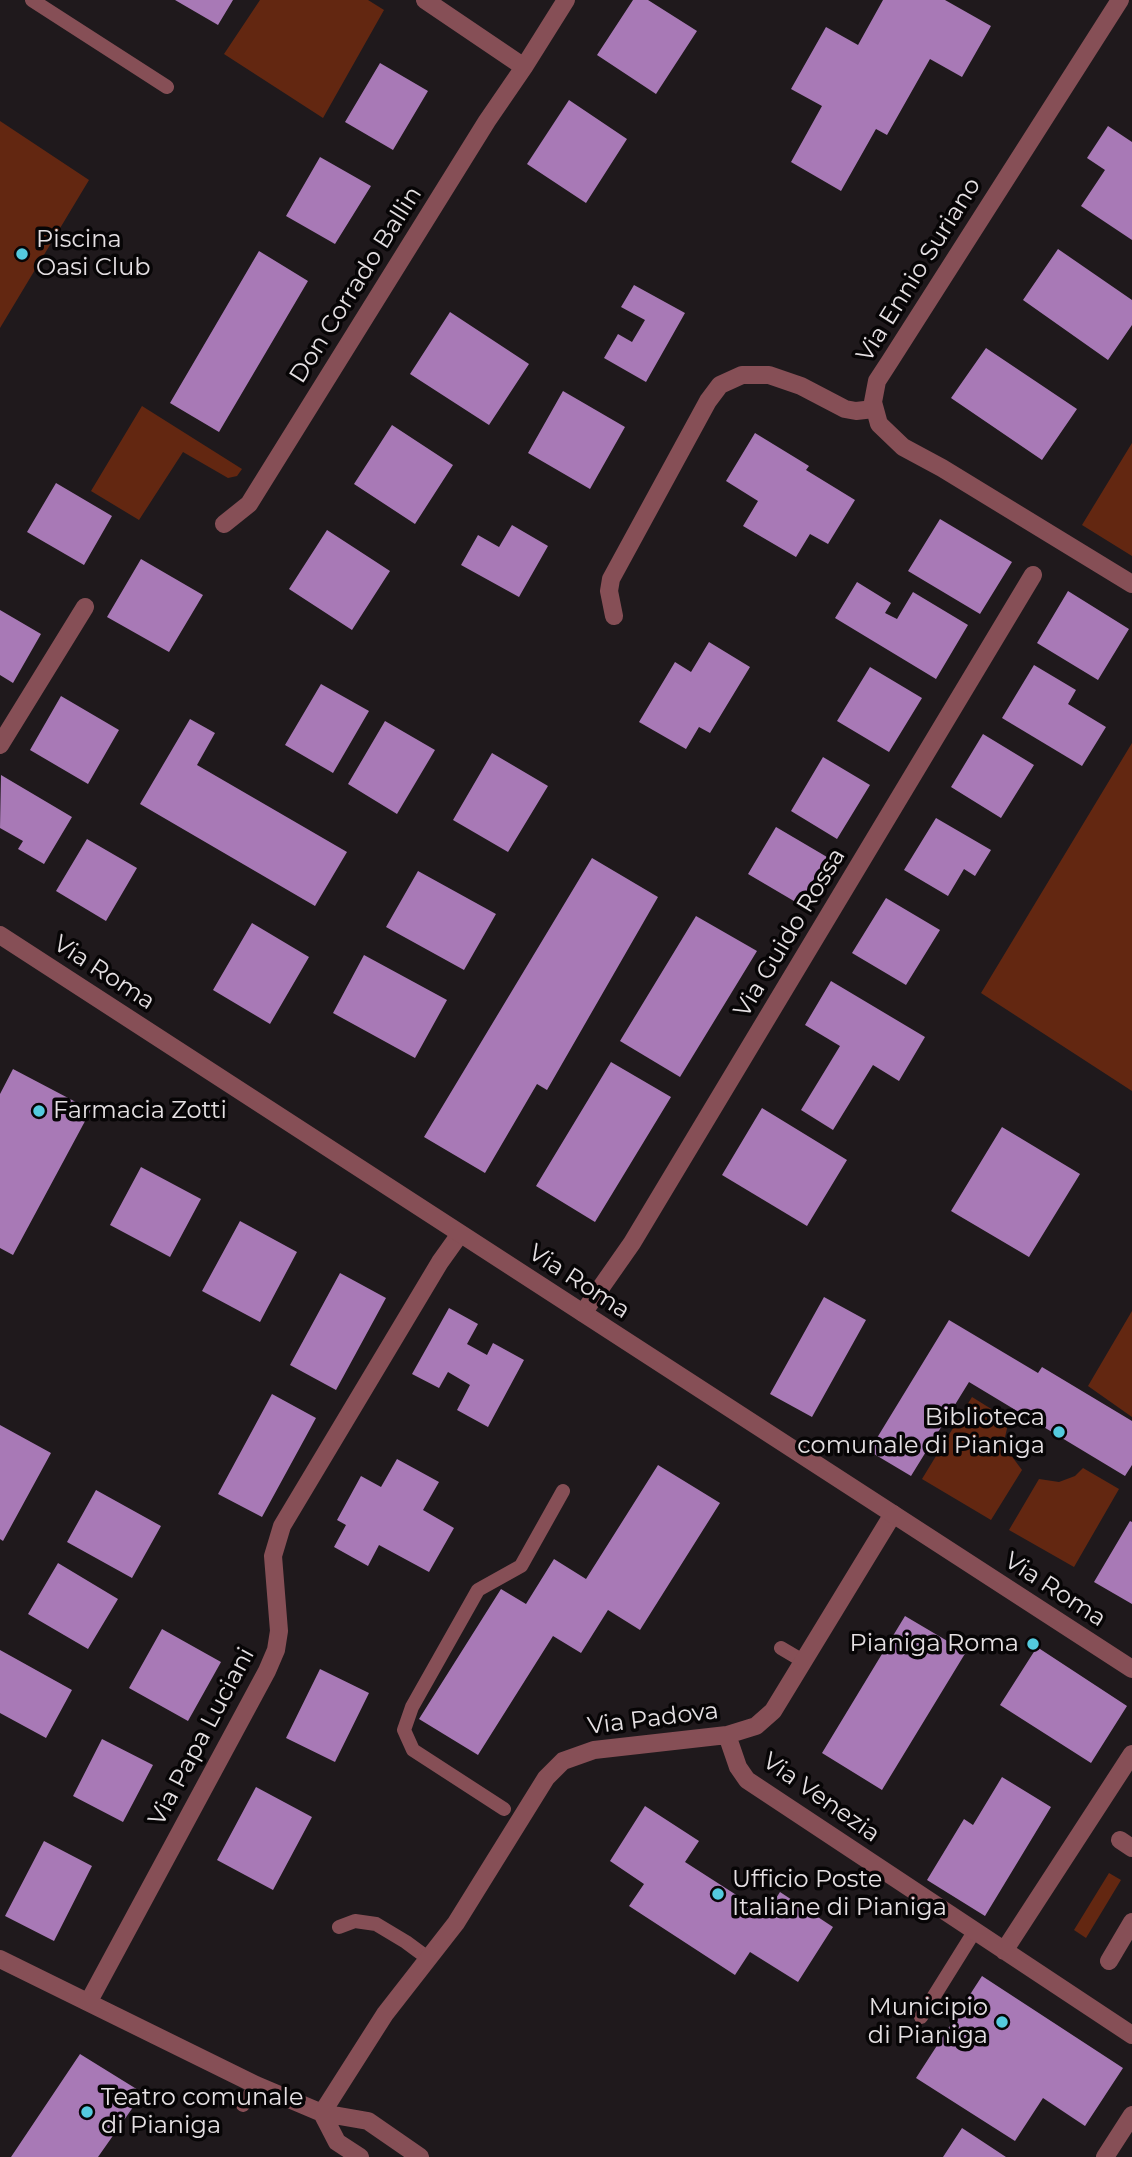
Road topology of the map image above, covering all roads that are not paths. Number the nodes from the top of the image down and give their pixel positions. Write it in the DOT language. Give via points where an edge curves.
graph roads {
  1 [pos="32,0"];
  2 [pos="425,0"];
  3 [pos="566,0"];
  4 [pos="1120,0"];
  5 [pos="524,67"];
  6 [pos="167,88"];
  7 [pos="874,409"];
  8 [pos="224,524"];
  9 [pos="1033,575"];
  10 [pos="1132,584"];
  11 [pos="85,607"];
  12 [pos="614,616"];
  13 [pos="0,745"];
  14 [pos="0,935"];
  15 [pos="460,1234"];
  16 [pos="583,1313"];
  17 [pos="563,1491"];
  18 [pos="893,1514"];
  19 [pos="781,1648"];
  20 [pos="803,1661"];
  21 [pos="1132,1669"];
  22 [pos="727,1735"];
  23 [pos="1132,1754"];
  24 [pos="504,1808"];
  25 [pos="1132,1923"];
  26 [pos="339,1927"];
  27 [pos="974,1932"];
  28 [pos="1004,1951"];
  29 [pos="0,1959"];
  30 [pos="429,1959"];
  31 [pos="1109,1961"];
  32 [pos="89,2001"];
  33 [pos="921,2017"];
  34 [pos="1132,2035"];
  35 [pos="256,2085"];
  36 [pos="243,2105"];
  37 [pos="323,2113"];
  38 [pos="1132,2115"];
  39 [pos="360,2157"];
  40 [pos="420,2157"];
  41 [pos="1105,2157"];
  1 -- 6 [label="lane"];
  2 -- 5 [label="street"];
  3 -- 5 [label="street, Don Corrado Ballin"];
  4 -- 7 [label="street, Via Ennio Suriano" via="877,381"];
  5 -- 8 [label="street, Don Corrado Ballin" via="253,498"];
  7 -- 10 [label="street" via="879,424 903,447"];
  7 -- 12 [label="street" via="845,409 769,375 741,375 720,385 611,579"];
  9 -- 16 [label="street, Via Guido Rossa" via="632,1243"];
  11 -- 13 [label="street"];
  14 -- 15 [label="street, Via Roma"];
  15 -- 16 [label="street, Via Roma"];
  15 -- 32 [label="street, Via Papa Luciani" via="282,1526 273,1556 279,1631 276,1650"];
  16 -- 18 [label="street, Via Roma"];
  17 -- 24 [label="lane" via="521,1566 478,1590 412,1707 404,1730 413,1750"];
  18 -- 20 [label="street, Via Padova"];
  18 -- 21 [label="street, Via Roma"];
  19 -- 20 [label="lane"];
  20 -- 22 [label="street, Via Padova" via="773,1711 756,1726"];
  22 -- 27 [label="street, Via Venezia" via="737,1767 747,1780"];
  22 -- 30 [label="street, Via Padova" via="594,1749 563,1761 546,1778"];
  23 -- 28 [label="street"];
  25 -- 31 [label="street"];
  26 -- 30 [label="lane" via="355,1921 376,1924"];
  27 -- 28 [label="street, Via Venezia"];
  27 -- 33 [label="lane"];
  28 -- 34 [label="street, Via Venezia"];
  29 -- 32 [label="street"];
  30 -- 37 [label="street, Via Padova" via="385,2014"];
  32 -- 35 [label="street"];
  35 -- 36 [label="lane"];
  35 -- 37 [label="street"];
  37 -- 39 [label="street" via="337,2141"];
  37 -- 40 [label="street" via="368,2121"];
  38 -- 41 [label="street"];
}
